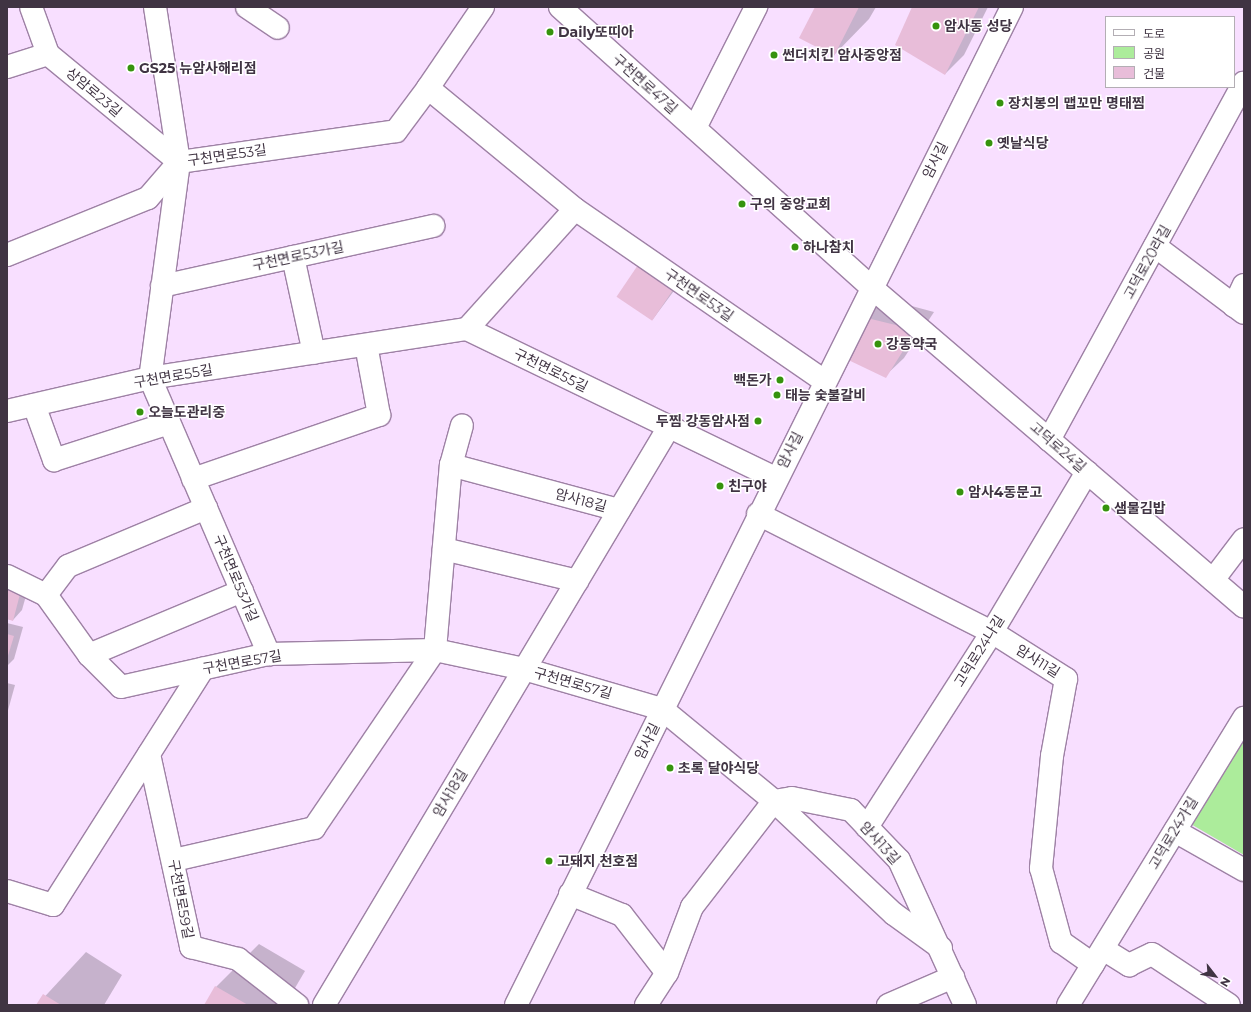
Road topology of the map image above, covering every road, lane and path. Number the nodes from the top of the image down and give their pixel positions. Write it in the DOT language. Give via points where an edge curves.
graph roads {
  1 [pos="31,7"];
  2 [pos="155,7"];
  3 [pos="247,7"];
  4 [pos="483,7"];
  5 [pos="560,7"];
  6 [pos="756,7"];
  7 [pos="1012,7"];
  8 [pos="278,28"];
  9 [pos="48,54"];
  10 [pos="7,68"];
  11 [pos="1244,83"];
  12 [pos="428,88"];
  13 [pos="694,128"];
  14 [pos="179,162"];
  15 [pos="575,209"];
  16 [pos="433,226"];
  17 [pos="1155,246"];
  18 [pos="7,255"];
  19 [pos="293,257"];
  20 [pos="1244,285"];
  21 [pos="162,286"];
  22 [pos="872,287"];
  23 [pos="1239,309"];
  24 [pos="467,329"];
  25 [pos="366,345"];
  26 [pos="314,353"];
  27 [pos="150,378"];
  28 [pos="824,381"];
  29 [pos="34,405"];
  30 [pos="7,411"];
  31 [pos="169,423"];
  32 [pos="462,425"];
  33 [pos="669,427"];
  34 [pos="1049,440"];
  35 [pos="451,465"];
  36 [pos="1087,472"];
  37 [pos="775,478"];
  38 [pos="193,479"];
  39 [pos="206,508"];
  40 [pos="619,510"];
  41 [pos="758,514"];
  42 [pos="1244,539"];
  43 [pos="444,548"];
  44 [pos="7,576"];
  45 [pos="1213,580"];
  46 [pos="577,581"];
  47 [pos="242,591"];
  48 [pos="46,595"];
  49 [pos="1244,608"];
  50 [pos="992,632"];
  51 [pos="435,650"];
  52 [pos="89,654"];
  53 [pos="269,654"];
  54 [pos="203,669"];
  55 [pos="524,669"];
  56 [pos="662,710"];
  57 [pos="1244,718"];
  58 [pos="149,754"];
  59 [pos="774,802"];
  60 [pos="867,827"];
  61 [pos="1174,831"];
  62 [pos="174,860"];
  63 [pos="1244,870"];
  64 [pos="7,891"];
  65 [pos="570,894"];
  66 [pos="941,948"];
  67 [pos="1098,957"];
  68 [pos="667,973"];
  69 [pos="953,977"];
  70 [pos="297,1005"];
  71 [pos="324,1005"];
  72 [pos="516,1005"];
  73 [pos="646,1005"];
  74 [pos="888,1005"];
  75 [pos="965,1005"];
  76 [pos="1068,1005"];
  77 [pos="1229,1005"];
  1 -- 9 [label="street"];
  2 -- 14 [label="street"];
  3 -- 8 [label="street"];
  4 -- 12 [label="street, 구천면로53길"];
  5 -- 13 [label="street, 구천면로47길"];
  6 -- 13 [label="street"];
  7 -- 22 [label="street, 암사길"];
  9 -- 10 [label="street"];
  9 -- 14 [label="street, 상암로23길"];
  11 -- 17 [label="street, 고덕로20라길"];
  12 -- 14 [label="street, 구천면로53길" via="396,131"];
  12 -- 15 [label="street, 구천면로53길"];
  13 -- 22 [label="street, 구천면로47길"];
  14 -- 18 [label="street, 구천면로53길" via="148,198"];
  14 -- 21 [label="street"];
  15 -- 24 [label="street"];
  15 -- 28 [label="street, 구천면로53길"];
  16 -- 19 [label="street, 구천면로53가길"];
  17 -- 23 [label="street"];
  17 -- 34 [label="street, 고덕로20라길"];
  19 -- 21 [label="street, 구천면로53가길"];
  19 -- 26 [label="street"];
  20 -- 23 [label="street"];
  21 -- 27 [label="street"];
  22 -- 28 [label="street, 암사길"];
  22 -- 34 [label="street, 고덕로24길"];
  24 -- 25 [label="street, 구천면로55길"];
  24 -- 33 [label="street, 구천면로55길"];
  25 -- 26 [label="street, 구천면로55길"];
  25 -- 38 [label="street" via="379,415"];
  26 -- 27 [label="street, 구천면로55길"];
  27 -- 29 [label="street, 구천면로55길"];
  27 -- 31 [label="street, 구천면로53가길"];
  28 -- 37 [label="street, 암사길"];
  29 -- 30 [label="street, 구천면로55길"];
  29 -- 31 [label="street" via="54,460"];
  31 -- 38 [label="street, 구천면로53가길"];
  32 -- 35 [label="street"];
  33 -- 37 [label="street, 구천면로55길"];
  33 -- 40 [label="street, 암사18길"];
  34 -- 36 [label="street, 고덕로24길"];
  35 -- 40 [label="street, 암사18길"];
  35 -- 43 [label="street"];
  36 -- 45 [label="street, 고덕로24길"];
  36 -- 50 [label="street, 고덕로24나길"];
  37 -- 41 [label="street, 암사길"];
  38 -- 39 [label="street, 구천면로53가길"];
  39 -- 47 [label="street, 구천면로53가길"];
  39 -- 48 [label="street" via="68,566"];
  40 -- 46 [label="street, 암사18길"];
  41 -- 50 [label="street, 암사11길"];
  41 -- 56 [label="street, 암사길"];
  42 -- 45 [label="street"];
  43 -- 46 [label="street"];
  43 -- 51 [label="street"];
  44 -- 48 [label="street, 구천면로57길"];
  45 -- 49 [label="street, 고덕로24길"];
  46 -- 55 [label="street, 암사18길"];
  47 -- 52 [label="street"];
  47 -- 53 [label="street, 구천면로53가길"];
  48 -- 52 [label="street, 구천면로57길"];
  50 -- 60 [label="street, 고덕로24나길"];
  50 -- 67 [label="street, 암사11길" via="1066,679 1052,756 1041,868 1061,942"];
  51 -- 53 [label="street, 구천면로57길"];
  51 -- 55 [label="street, 구천면로57길"];
  51 -- 62 [label="street" via="314,828"];
  52 -- 54 [label="street, 구천면로57길" via="121,687"];
  53 -- 54 [label="street, 구천면로57길"];
  54 -- 58 [label="street"];
  55 -- 56 [label="street, 구천면로57길"];
  55 -- 71 [label="street, 암사18길"];
  56 -- 59 [label="street"];
  56 -- 65 [label="street, 암사길"];
  57 -- 61 [label="street, 고덕로24가길"];
  58 -- 62 [label="street, 구천면로59길"];
  58 -- 64 [label="street" via="53,905"];
  59 -- 60 [label="street, 암사13길" via="792,798 851,810"];
  59 -- 66 [label="street" via="894,914"];
  59 -- 68 [label="street" via="692,907"];
  60 -- 66 [label="street, 암사13길" via="899,860"];
  61 -- 63 [label="street"];
  61 -- 67 [label="street, 고덕로24가길"];
  62 -- 70 [label="street, 구천면로59길" via="191,947 238,959"];
  65 -- 68 [label="street" via="622,915"];
  65 -- 72 [label="street, 암사길"];
  66 -- 69 [label="street, 암사13길"];
  67 -- 76 [label="street, 고덕로24가길"];
  67 -- 77 [label="street" via="1128,965 1152,954"];
  68 -- 73 [label="street"];
  69 -- 74 [label="street"];
  69 -- 75 [label="street, 암사13길"];
}
